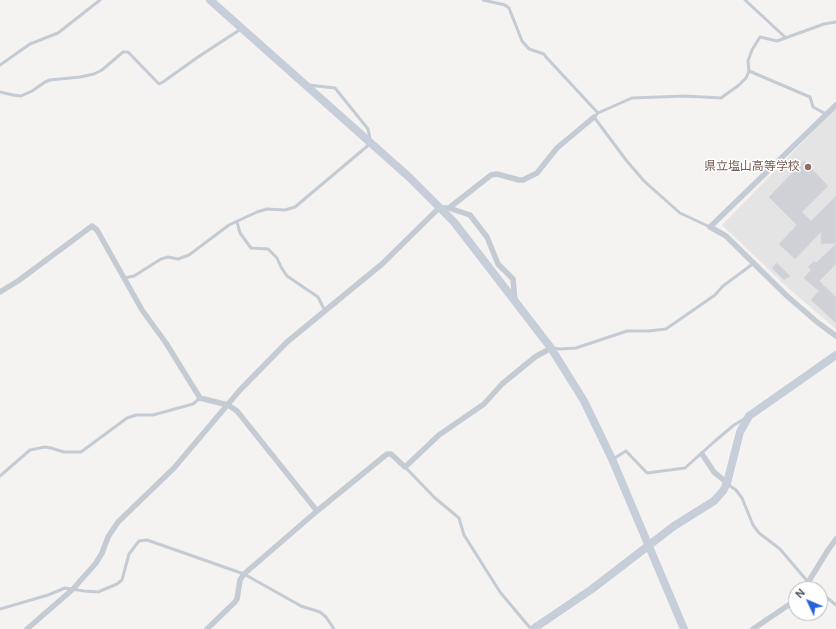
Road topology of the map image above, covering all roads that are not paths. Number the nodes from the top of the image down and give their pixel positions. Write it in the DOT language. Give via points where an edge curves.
graph roads {
  1 [pos="100,0"];
  2 [pos="210,0"];
  3 [pos="214,0"];
  4 [pos="483,0"];
  5 [pos="745,0"];
  6 [pos="219,8"];
  7 [pos="836,22"];
  8 [pos="242,28"];
  9 [pos="786,38"];
  10 [pos="0,65"];
  11 [pos="749,71"];
  12 [pos="305,84"];
  13 [pos="0,92"];
  14 [pos="836,105"];
  15 [pos="596,115"];
  16 [pos="827,115"];
  17 [pos="371,143"];
  18 [pos="439,208"];
  19 [pos="449,208"];
  20 [pos="237,222"];
  21 [pos="710,227"];
  22 [pos="754,263"];
  23 [pos="124,278"];
  24 [pos="0,292"];
  25 [pos="515,301"];
  26 [pos="325,311"];
  27 [pos="836,336"];
  28 [pos="551,348"];
  29 [pos="836,355"];
  30 [pos="200,398"];
  31 [pos="228,405"];
  32 [pos="749,416"];
  33 [pos="702,454"];
  34 [pos="612,459"];
  35 [pos="405,467"];
  36 [pos="0,476"];
  37 [pos="727,483"];
  38 [pos="317,511"];
  39 [pos="836,539"];
  40 [pos="648,546"];
  41 [pos="244,574"];
  42 [pos="807,581"];
  43 [pos="809,581"];
  44 [pos="73,589"];
  45 [pos="828,598"];
  46 [pos="836,605"];
  47 [pos="788,606"];
  48 [pos="0,609"];
  49 [pos="536,628"];
  50 [pos="27,629"];
  51 [pos="207,629"];
  52 [pos="334,629"];
  53 [pos="684,629"];
  54 [pos="754,629"];
  1 -- 10 [label="lane" via="58,33 24,48"];
  2 -- 6 [label="street"];
  3 -- 6 [label="lane"];
  4 -- 15 [label="lane" via="509,8 522,41 529,49 544,54"];
  5 -- 9 [label="lane"];
  6 -- 8 [label="street"];
  7 -- 9 [label="lane"];
  8 -- 12 [label="street"];
  8 -- 13 [label="lane" via="159,84 128,52 123,52 94,74 50,80 21,96"];
  9 -- 11 [label="lane" via="777,41 760,37 748,61"];
  11 -- 15 [label="lane" via="740,85 721,98 632,98"];
  11 -- 16 [label="lane" via="810,98 812,108"];
  12 -- 17 [label="street"];
  12 -- 17 [label="lane" via="335,88 368,129"];
  14 -- 16 [label="street"];
  15 -- 19 [label="street" via="557,148 537,173 519,180 497,174 491,175"];
  15 -- 21 [label="lane" via="626,160 644,181 680,213"];
  16 -- 21 [label="street"];
  17 -- 18 [label="street"];
  17 -- 20 [label="lane" via="295,207 284,210 267,209"];
  18 -- 19 [label="street"];
  18 -- 25 [label="street" via="459,228"];
  18 -- 26 [label="street" via="382,264"];
  19 -- 25 [label="street" via="470,215 487,237 498,264 514,279"];
  20 -- 23 [label="lane" via="229,225 189,255 178,259 161,259 134,276"];
  20 -- 26 [label="lane" via="240,233 251,248 268,249 277,258 287,276 318,297"];
  21 -- 22 [label="street" via="726,236"];
  22 -- 27 [label="street" via="787,296"];
  22 -- 28 [label="lane" via="666,329 627,331 576,348"];
  23 -- 24 [label="street" via="97,230 92,226"];
  23 -- 30 [label="street"];
  25 -- 28 [label="street"];
  26 -- 31 [label="street" via="287,342"];
  28 -- 34 [label="street" via="584,401"];
  28 -- 35 [label="street" via="535,357 502,384 484,404 439,434"];
  29 -- 32 [label="street"];
  30 -- 31 [label="street"];
  30 -- 36 [label="lane" via="193,404 153,415 127,418 81,452 64,452 45,447 30,450"];
  31 -- 38 [label="street" via="237,411"];
  31 -- 44 [label="street" via="174,468 118,522 96,563"];
  32 -- 33 [label="lane" via="734,425"];
  32 -- 37 [label="street" via="740,432"];
  33 -- 34 [label="lane" via="685,468 647,474 626,452"];
  33 -- 37 [label="street" via="714,472"];
  34 -- 40 [label="street"];
  35 -- 38 [label="street" via="391,454 387,454"];
  35 -- 49 [label="lane" via="459,518 464,535 500,592"];
  37 -- 40 [label="street" via="724,491 714,501"];
  37 -- 42 [label="lane" via="739,494 759,533 780,548"];
  38 -- 41 [label="street"];
  39 -- 43 [label="street"];
  40 -- 49 [label="street"];
  40 -- 53 [label="street"];
  41 -- 44 [label="lane" via="142,540 129,554 122,580 117,584 98,592"];
  41 -- 51 [label="street" via="235,602"];
  41 -- 52 [label="lane" via="301,606 320,612"];
  44 -- 48 [label="lane" via="65,588"];
  44 -- 50 [label="street"];
  45 -- 46 [label="lane"];
  47 -- 54 [label="street"];
}
